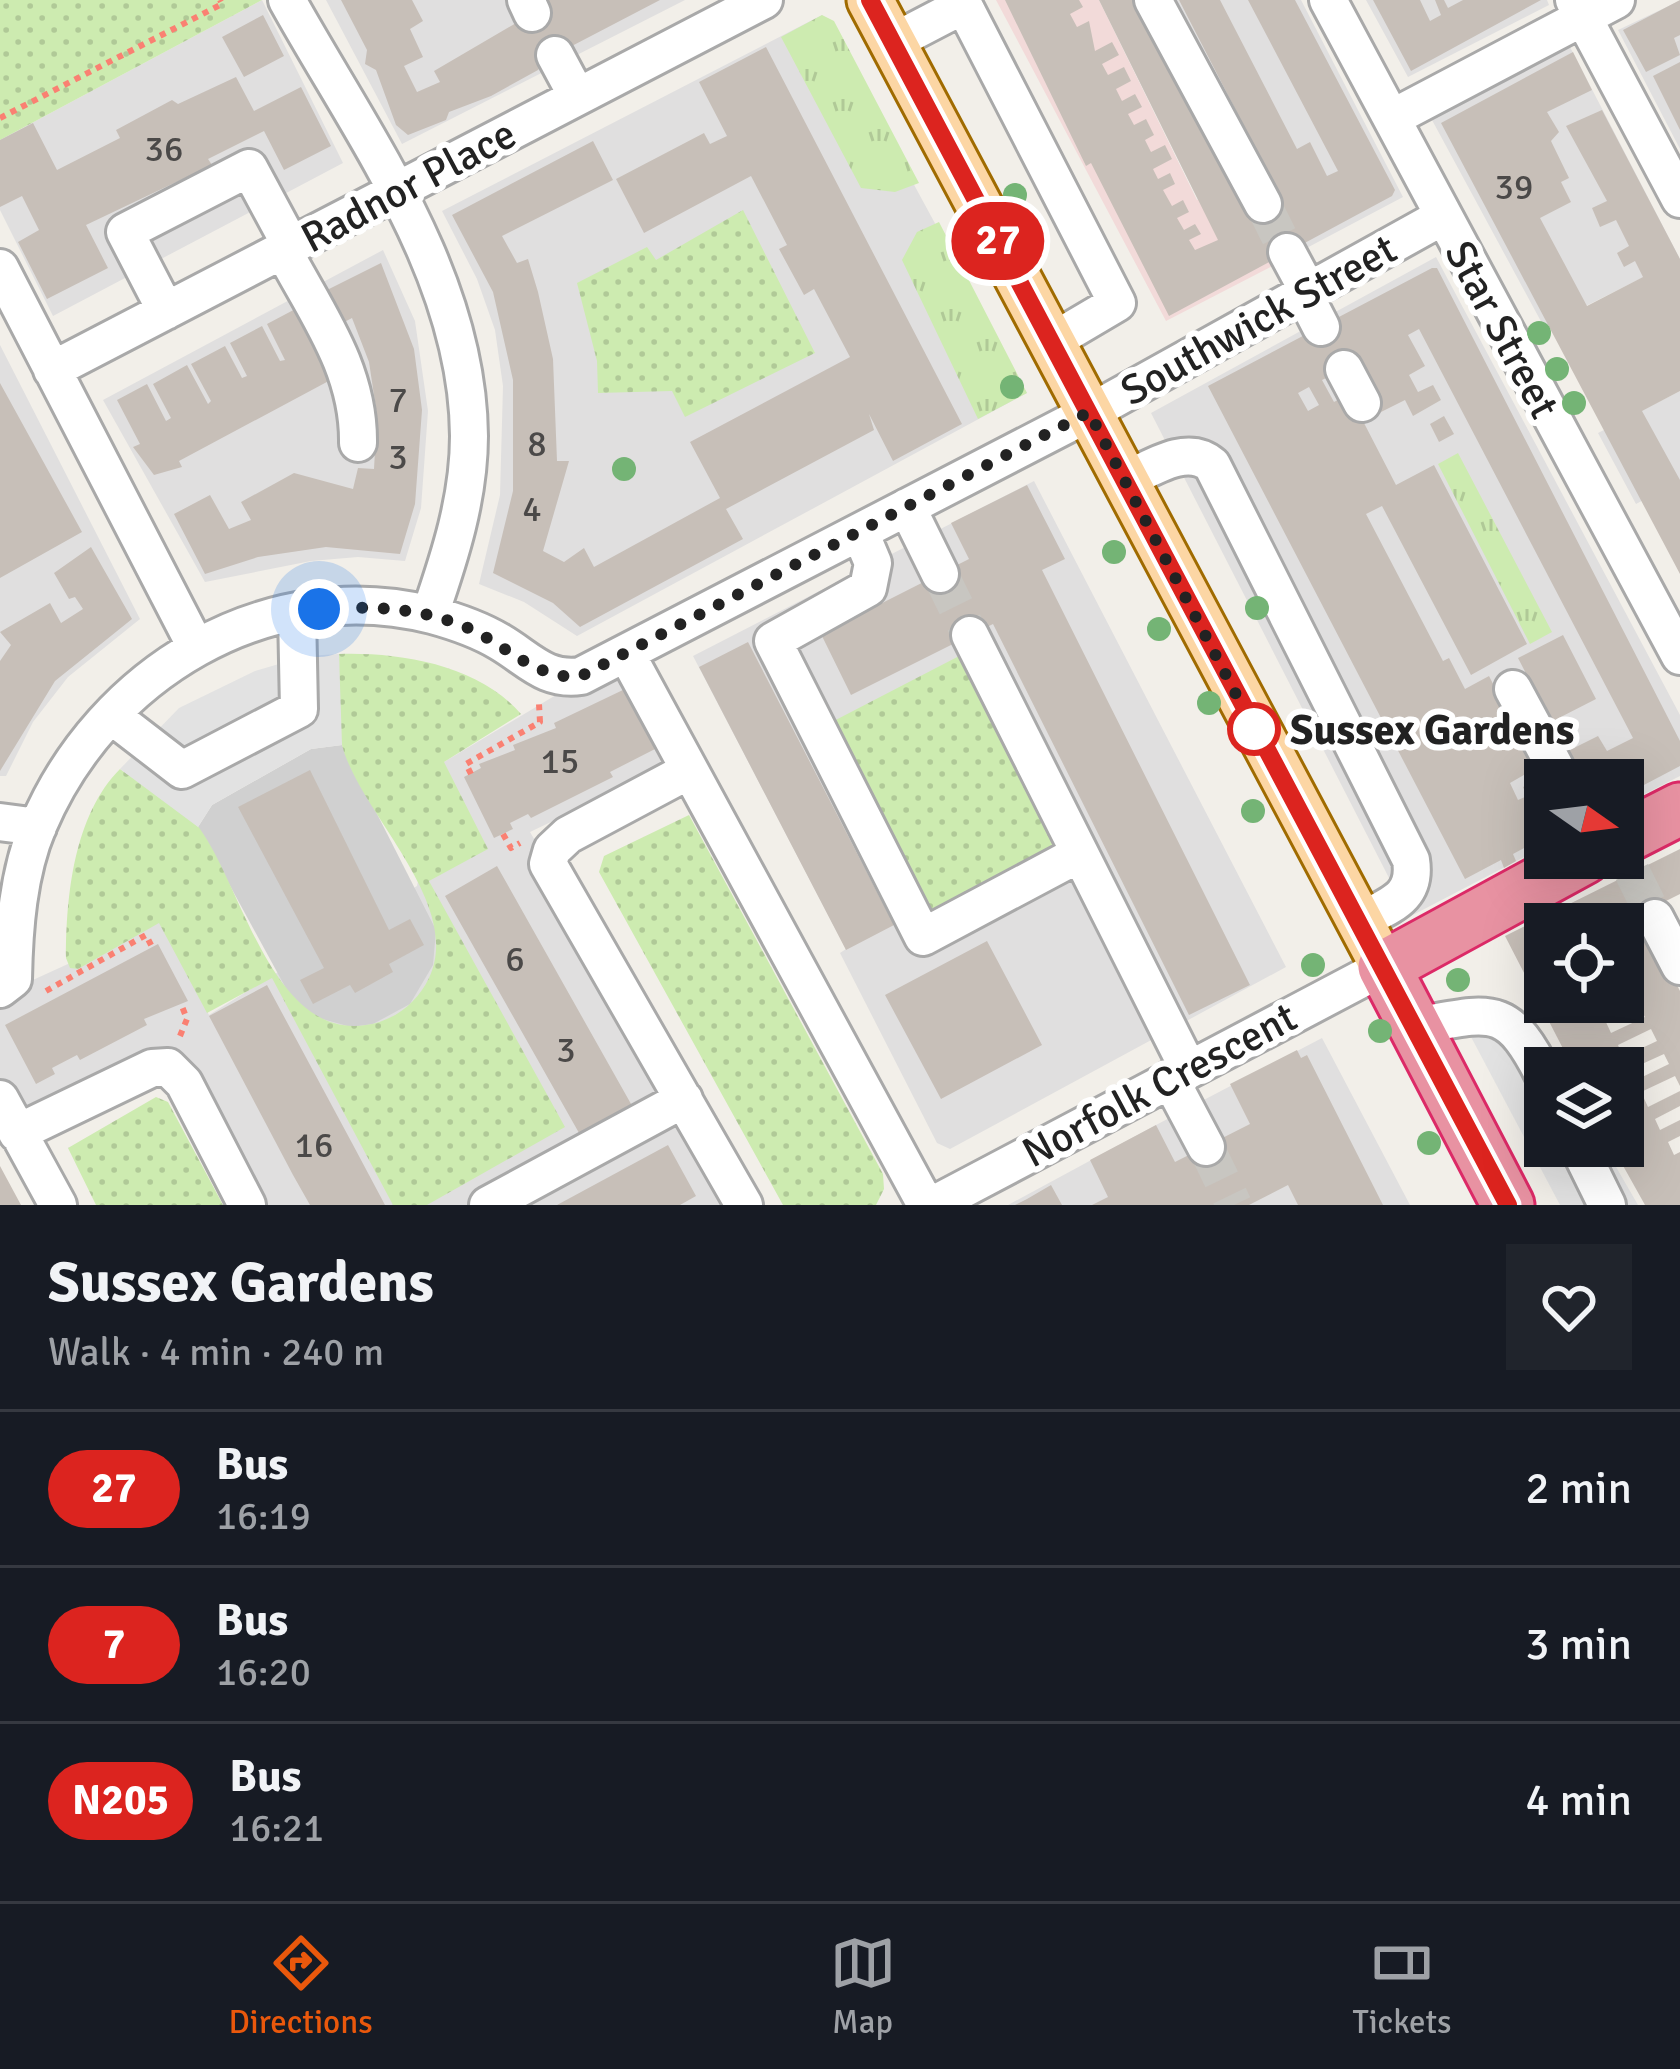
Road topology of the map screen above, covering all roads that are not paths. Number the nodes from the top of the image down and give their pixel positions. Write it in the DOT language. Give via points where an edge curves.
graph roads {
  1 [pos="287,0"];
  2 [pos="764,0"];
  3 [pos="870,0"];
  4 [pos="1153,0"];
  5 [pos="1328,0"];
  6 [pos="1616,0"];
  7 [pos="963,2"];
  8 [pos="1578,9"];
  9 [pos="892,42"];
  10 [pos="555,55"];
  11 [pos="577,96"];
  12 [pos="1392,118"];
  13 [pos="394,193"];
  14 [pos="1680,199"];
  15 [pos="1263,204"];
  16 [pos="1442,217"];
  17 [pos="287,248"];
  18 [pos="1288,252"];
  19 [pos="0,268"];
  20 [pos="1306,292"];
  21 [pos="166,311"];
  22 [pos="1322,327"];
  23 [pos="1052,342"];
  24 [pos="1344,369"];
  25 [pos="52,370"];
  26 [pos="1362,404"];
  27 [pos="1089,412"];
  28 [pos="358,443"];
  29 [pos="1124,481"];
  30 [pos="907,507"];
  31 [pos="860,532"];
  32 [pos="940,574"];
  33 [pos="297,613"];
  34 [pos="430,614"];
  35 [pos="970,635"];
  36 [pos="195,645"];
  37 [pos="626,653"];
  38 [pos="1680,656"];
  39 [pos="1514,689"];
  40 [pos="112,716"];
  41 [pos="1551,759"];
  42 [pos="688,770"];
  43 [pos="1680,808"];
  44 [pos="0,823"];
  45 [pos="38,827"];
  46 [pos="1644,839"];
  47 [pos="1078,854"];
  48 [pos="1545,879"];
  49 [pos="1655,918"];
  50 [pos="1360,921"];
  51 [pos="1680,966"];
  52 [pos="1384,967"];
  53 [pos="6,984"];
  54 [pos="1416,1026"];
  55 [pos="1530,1047"];
  56 [pos="1179,1073"];
  57 [pos="0,1099"];
  58 [pos="684,1099"];
  59 [pos="17,1133"];
  60 [pos="1206,1147"];
  61 [pos="1589,1167"];
  62 [pos="733,1202"];
  63 [pos="58,1205"];
  64 [pos="247,1205"];
  65 [pos="488,1205"];
  66 [pos="930,1205"];
  67 [pos="1508,1205"];
  68 [pos="1607,1205"];
  1 -- 13 [label="street"];
  2 -- 11 [label="street, Radnor Place"];
  3 -- 9 [label="main road"];
  4 -- 15 [label="street"];
  5 -- 12 [label="street, Star Street"];
  6 -- 8 [label="street"];
  7 -- 9 [label="street"];
  7 -- 23 [label="street" via="1117,303"];
  8 -- 12 [label="street"];
  8 -- 14 [label="street"];
  9 -- 23 [label="main road"];
  10 -- 11 [label="street"];
  11 -- 13 [label="street, Radnor Place"];
  12 -- 16 [label="street, Star Street"];
  13 -- 17 [label="street, Radnor Place"];
  13 -- 34 [label="street" via="442,285 466,390 461,514"];
  16 -- 20 [label="street, Southwick Street"];
  16 -- 38 [label="street, Star Street"];
  17 -- 21 [label="street, Radnor Place"];
  17 -- 21 [label="street" via="250,167 125,232"];
  17 -- 28 [label="street" via="359,400"];
  18 -- 20 [label="street"];
  19 -- 25 [label="street"];
  20 -- 22 [label="street"];
  20 -- 27 [label="street, Southwick Street"];
  21 -- 25 [label="street, Radnor Place"];
  23 -- 27 [label="main road"];
  24 -- 26 [label="street"];
  25 -- 36 [label="street"];
  27 -- 29 [label="main road"];
  27 -- 30 [label="street, Southwick Street"];
  29 -- 50 [label="main road"];
  29 -- 50 [label="street" via="1182,456 1212,465 1411,860 1408,894"];
  30 -- 31 [label="street, Southwick Street"];
  30 -- 32 [label="street"];
  31 -- 37 [label="street, Southwick Street"];
  31 -- 47 [label="street" via="873,562 868,588 773,641 923,937"];
  33 -- 34 [label="street"];
  33 -- 36 [label="street"];
  33 -- 40 [label="street" via="299,709 182,770"];
  34 -- 37 [label="street, Southwick Street" via="500,642 538,670 581,676"];
  35 -- 47 [label="street"];
  36 -- 40 [label="street"];
  37 -- 42 [label="street"];
  39 -- 41 [label="street"];
  40 -- 45 [label="street"];
  42 -- 58 [label="street" via="568,835 548,864"];
  42 -- 66 [label="street"];
  43 -- 46 [label="highway"];
  44 -- 45 [label="street"];
  45 -- 53 [label="street"];
  47 -- 56 [label="street"];
  48 -- 52 [label="highway"];
  49 -- 51 [label="street"];
  50 -- 52 [label="main road"];
  52 -- 54 [label="highway"];
  52 -- 56 [label="street, Norfolk Crescent"];
  54 -- 55 [label="street" via="1480,1015 1522,1031"];
  54 -- 67 [label="highway"];
  56 -- 60 [label="street"];
  56 -- 66 [label="street, Norfolk Crescent"];
  57 -- 59 [label="street"];
  58 -- 62 [label="street"];
  58 -- 65 [label="street"];
  59 -- 63 [label="street"];
  59 -- 64 [label="street" via="152,1067 168,1067"];
  61 -- 68 [label="street"];
}
